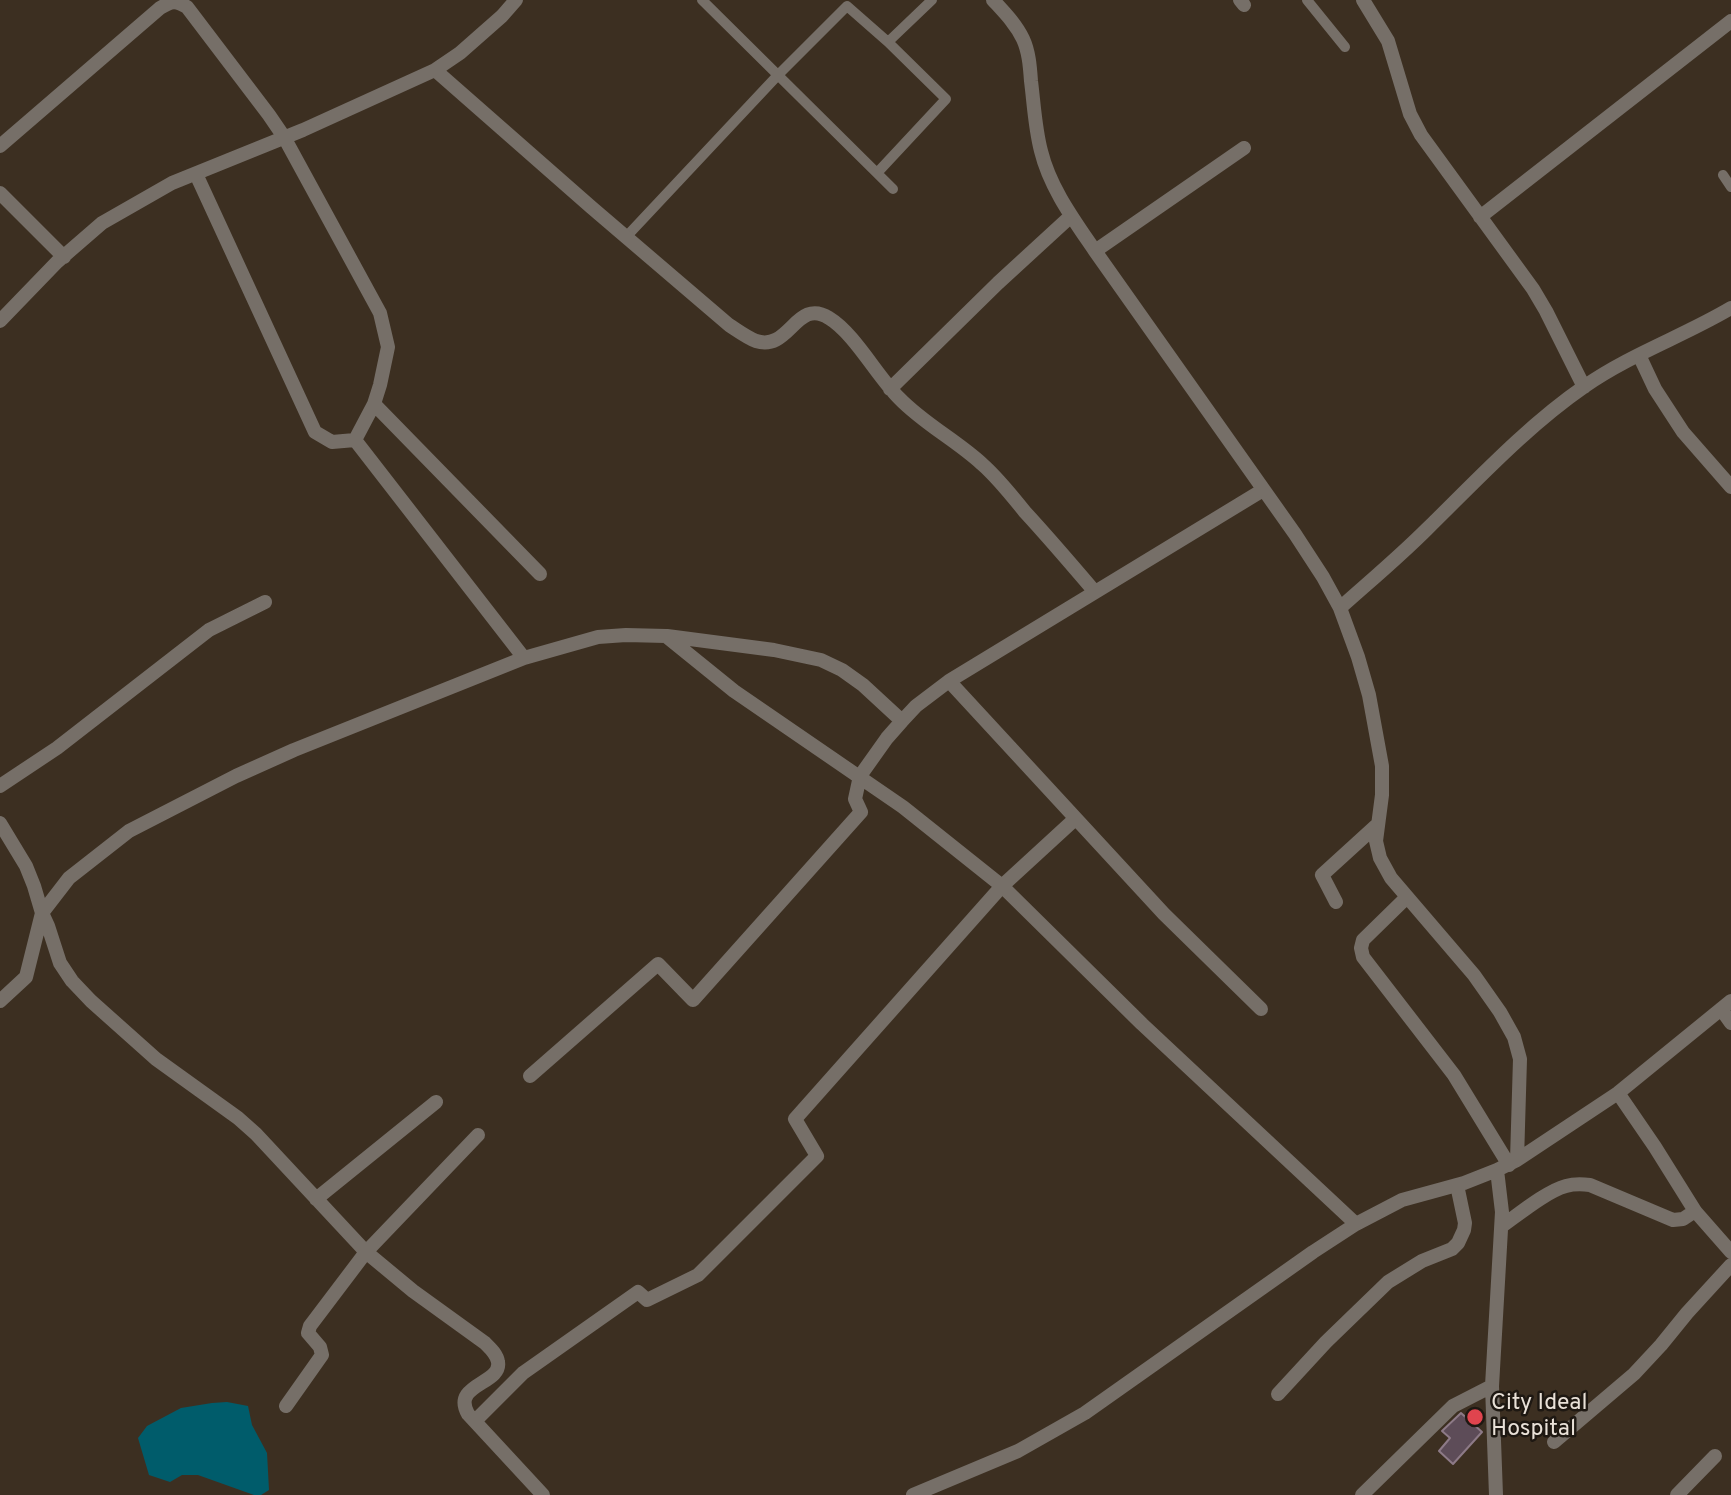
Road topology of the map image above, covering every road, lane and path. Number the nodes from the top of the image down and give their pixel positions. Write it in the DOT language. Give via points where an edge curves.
graph roads {
  1 [pos="516,0"];
  2 [pos="702,0"];
  3 [pos="932,0"];
  4 [pos="993,0"];
  5 [pos="1307,0"];
  6 [pos="1363,0"];
  7 [pos="844,3"];
  8 [pos="1731,21"];
  9 [pos="888,42"];
  10 [pos="1345,47"];
  11 [pos="435,70"];
  12 [pos="778,75"];
  13 [pos="284,137"];
  14 [pos="0,146"];
  15 [pos="1244,148"];
  16 [pos="877,173"];
  17 [pos="195,174"];
  18 [pos="1723,175"];
  19 [pos="1731,187"];
  20 [pos="893,189"];
  21 [pos="0,193"];
  22 [pos="1071,215"];
  23 [pos="1480,217"];
  24 [pos="626,237"];
  25 [pos="1095,251"];
  26 [pos="64,257"];
  27 [pos="1731,307"];
  28 [pos="0,321"];
  29 [pos="1639,355"];
  30 [pos="1584,387"];
  31 [pos="890,389"];
  32 [pos="374,404"];
  33 [pos="355,440"];
  34 [pos="1731,487"];
  35 [pos="1263,490"];
  36 [pos="540,574"];
  37 [pos="1096,592"];
  38 [pos="265,602"];
  39 [pos="1340,608"];
  40 [pos="666,636"];
  41 [pos="524,658"];
  42 [pos="949,681"];
  43 [pos="902,721"];
  44 [pos="860,776"];
  45 [pos="0,786"];
  46 [pos="1075,819"];
  47 [pos="0,823"];
  48 [pos="1378,824"];
  49 [pos="1002,886"];
  50 [pos="1407,897"];
  51 [pos="1336,902"];
  52 [pos="42,913"];
  53 [pos="0,1002"];
  54 [pos="1726,1005"];
  55 [pos="1261,1009"];
  56 [pos="1731,1023"];
  57 [pos="530,1076"];
  58 [pos="1618,1093"];
  59 [pos="436,1102"];
  60 [pos="478,1135"];
  61 [pos="1508,1165"];
  62 [pos="1457,1185"];
  63 [pos="316,1199"];
  64 [pos="1695,1210"];
  65 [pos="1356,1224"];
  66 [pos="1502,1226"];
  67 [pos="366,1252"];
  68 [pos="1731,1252"];
  69 [pos="1731,1265"];
  70 [pos="1492,1386"];
  71 [pos="1278,1394"];
  72 [pos="286,1406"];
  73 [pos="475,1422"];
  74 [pos="1555,1442"];
  75 [pos="1715,1456"];
  76 [pos="543,1495"];
  77 [pos="914,1495"];
  78 [pos="1363,1495"];
  79 [pos="1496,1495"];
  80 [pos="1677,1495"];
  1 -- 11 [label="street"];
  2 -- 12 [label="lane"];
  3 -- 9 [label="lane"];
  4 -- 22 [label="street" via="1023,39 1041,154"];
  5 -- 10 [label="lane"];
  6 -- 23 [label="street" via="1388,41 1415,125"];
  7 -- 9 [label="lane"];
  7 -- 12 [label="lane"];
  8 -- 23 [label="street"];
  9 -- 16 [label="lane" via="946,99"];
  11 -- 13 [label="street"];
  11 -- 24 [label="street"];
  12 -- 16 [label="lane"];
  12 -- 24 [label="lane"];
  13 -- 14 [label="street" via="187,7 172,1"];
  13 -- 17 [label="street"];
  13 -- 32 [label="street" via="380,313 388,346"];
  15 -- 25 [label="street"];
  16 -- 20 [label="lane"];
  17 -- 26 [label="street" via="102,223"];
  17 -- 33 [label="street" via="315,432 332,442"];
  18 -- 19 [label="lane"];
  21 -- 26 [label="street"];
  22 -- 25 [label="street"];
  22 -- 31 [label="street"];
  23 -- 30 [label="street" via="1533,289"];
  24 -- 31 [label="street" via="729,324 757,341 783,337 812,312 831,318"];
  25 -- 35 [label="street"];
  26 -- 28 [label="street"];
  27 -- 29 [label="street"];
  29 -- 30 [label="street"];
  29 -- 34 [label="street" via="1683,432"];
  30 -- 39 [label="street" via="1492,465"];
  31 -- 37 [label="street" via="983,465"];
  32 -- 33 [label="street"];
  32 -- 36 [label="street"];
  33 -- 41 [label="street"];
  35 -- 37 [label="street"];
  35 -- 39 [label="street"];
  37 -- 42 [label="street"];
  38 -- 45 [label="street" via="209,630 57,748"];
  39 -- 48 [label="street" via="1369,695 1378,741 1382,795"];
  40 -- 41 [label="street" via="598,637"];
  40 -- 43 [label="street" via="821,660 863,685"];
  40 -- 44 [label="street" via="743,697"];
  41 -- 52 [label="street" via="294,750 174,807 101,852 69,878"];
  42 -- 43 [label="street"];
  42 -- 46 [label="street"];
  43 -- 44 [label="street"];
  44 -- 49 [label="street"];
  44 -- 57 [label="street" via="855,799 861,812 693,1000 658,964"];
  46 -- 49 [label="street"];
  46 -- 55 [label="street"];
  47 -- 52 [label="street" via="26,866"];
  48 -- 50 [label="street" via="1380,858"];
  48 -- 51 [label="street" via="1322,875"];
  49 -- 65 [label="street"];
  49 -- 73 [label="street" via="795,1119 817,1156 698,1275 647,1300 638,1292 523,1373"];
  50 -- 61 [label="street" via="1474,975 1514,1037 1520,1059"];
  50 -- 61 [label="street" via="1363,940 1363,957 1454,1075"];
  52 -- 53 [label="street" via="26,977"];
  52 -- 63 [label="street" via="60,963 91,1001 156,1059 238,1118"];
  54 -- 56 [label="street"];
  54 -- 58 [label="street"];
  58 -- 61 [label="street"];
  58 -- 64 [label="street"];
  59 -- 63 [label="street"];
  60 -- 67 [label="street"];
  61 -- 62 [label="street"];
  61 -- 66 [label="street" via="1501,1196"];
  62 -- 65 [label="street" via="1402,1200"];
  62 -- 71 [label="street" via="1465,1223 1458,1243 1388,1282"];
  63 -- 67 [label="street"];
  64 -- 66 [label="street" via="1673,1220 1580,1184 1550,1194"];
  64 -- 68 [label="street"];
  65 -- 77 [label="street" via="1085,1413 1018,1451"];
  66 -- 70 [label="street"];
  67 -- 72 [label="street" via="308,1329 322,1355"];
  67 -- 73 [label="street" via="494,1353 497,1368 464,1398 463,1406"];
  69 -- 74 [label="street" via="1634,1374"];
  70 -- 78 [label="street" via="1453,1406"];
  70 -- 79 [label="street"];
  73 -- 76 [label="street"];
  75 -- 80 [label="street"];
}
